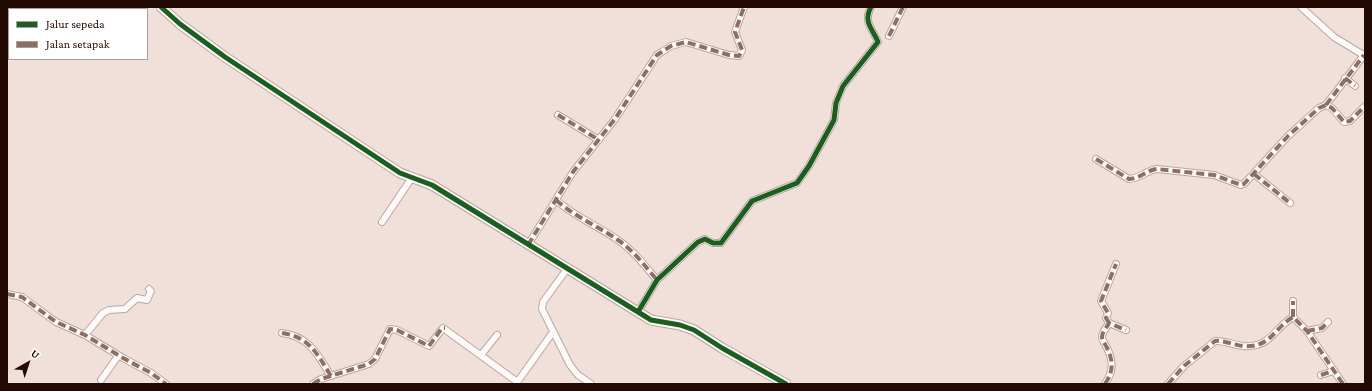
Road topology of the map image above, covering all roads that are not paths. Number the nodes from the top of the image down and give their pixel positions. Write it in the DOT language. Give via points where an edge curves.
graph roads {
  1 [pos="161,7"];
  2 [pos="744,7"];
  3 [pos="871,7"];
  4 [pos="903,7"];
  5 [pos="1301,7"];
  6 [pos="889,36"];
  7 [pos="1364,55"];
  8 [pos="1345,78"];
  9 [pos="1355,86"];
  10 [pos="1326,105"];
  11 [pos="1365,107"];
  12 [pos="558,115"];
  13 [pos="599,140"];
  14 [pos="1096,159"];
  15 [pos="1254,174"];
  16 [pos="411,179"];
  17 [pos="556,200"];
  18 [pos="1290,203"];
  19 [pos="382,222"];
  20 [pos="528,245"];
  21 [pos="1116,264"];
  22 [pos="567,269"];
  23 [pos="657,280"];
  24 [pos="149,289"];
  25 [pos="7,294"];
  26 [pos="1293,301"];
  27 [pos="638,312"];
  28 [pos="1293,317"];
  29 [pos="1328,322"];
  30 [pos="1109,323"];
  31 [pos="1126,330"];
  32 [pos="1306,331"];
  33 [pos="553,332"];
  34 [pos="282,333"];
  35 [pos="84,335"];
  36 [pos="497,335"];
  37 [pos="481,355"];
  38 [pos="118,356"];
  39 [pos="1333,371"];
  40 [pos="1321,375"];
  41 [pos="331,376"];
  42 [pos="101,380"];
  43 [pos="166,384"];
  44 [pos="314,384"];
  45 [pos="591,384"];
  46 [pos="786,384"];
  47 [pos="1105,384"];
  48 [pos="1168,384"];
  49 [pos="1343,384"];
  1 -- 16 [label="street" via="225,57"];
  2 -- 13 [label="street" via="735,32 742,50 739,56 686,42 663,50 652,62 631,97"];
  3 -- 23 [label="street" via="867,20 878,42 843,86 836,104 834,120 797,183 752,201 720,244 701,240"];
  4 -- 6 [label="street"];
  5 -- 7 [label="street" via="1334,37"];
  7 -- 8 [label="street"];
  8 -- 9 [label="street"];
  8 -- 10 [label="street"];
  10 -- 11 [label="street" via="1344,122 1350,121"];
  10 -- 15 [label="street" via="1319,108 1288,136"];
  12 -- 13 [label="street"];
  13 -- 17 [label="street" via="573,172"];
  14 -- 15 [label="street" via="1129,179 1157,169 1214,175 1241,185"];
  15 -- 18 [label="street"];
  16 -- 19 [label="street"];
  16 -- 20 [label="street" via="432,185"];
  17 -- 20 [label="street"];
  17 -- 23 [label="street" via="627,246"];
  20 -- 22 [label="street"];
  21 -- 30 [label="street" via="1101,301 1108,313 1106,318"];
  22 -- 27 [label="street"];
  22 -- 33 [label="street" via="541,307"];
  23 -- 27 [label="street"];
  24 -- 35 [label="street" via="151,292 147,300 137,298 125,309 106,311"];
  25 -- 35 [label="street" via="22,297 56,322"];
  26 -- 28 [label="street"];
  27 -- 46 [label="street" via="653,321 694,330"];
  28 -- 32 [label="street"];
  28 -- 48 [label="street" via="1270,340 1260,345 1242,346 1215,341 1184,366"];
  29 -- 32 [label="street" via="1322,328"];
  30 -- 31 [label="street"];
  30 -- 47 [label="street" via="1102,339 1109,352 1113,370"];
  32 -- 39 [label="street"];
  33 -- 37 [label="street" via="518,381"];
  33 -- 45 [label="street" via="573,369"];
  34 -- 41 [label="street" via="293,335 309,344"];
  35 -- 38 [label="street"];
  36 -- 37 [label="street"];
  37 -- 41 [label="street" via="445,328 442,328 429,346 393,329 388,331 372,362"];
  38 -- 42 [label="street"];
  38 -- 43 [label="street"];
  39 -- 40 [label="street"];
  39 -- 49 [label="street"];
  41 -- 44 [label="street"];
}
